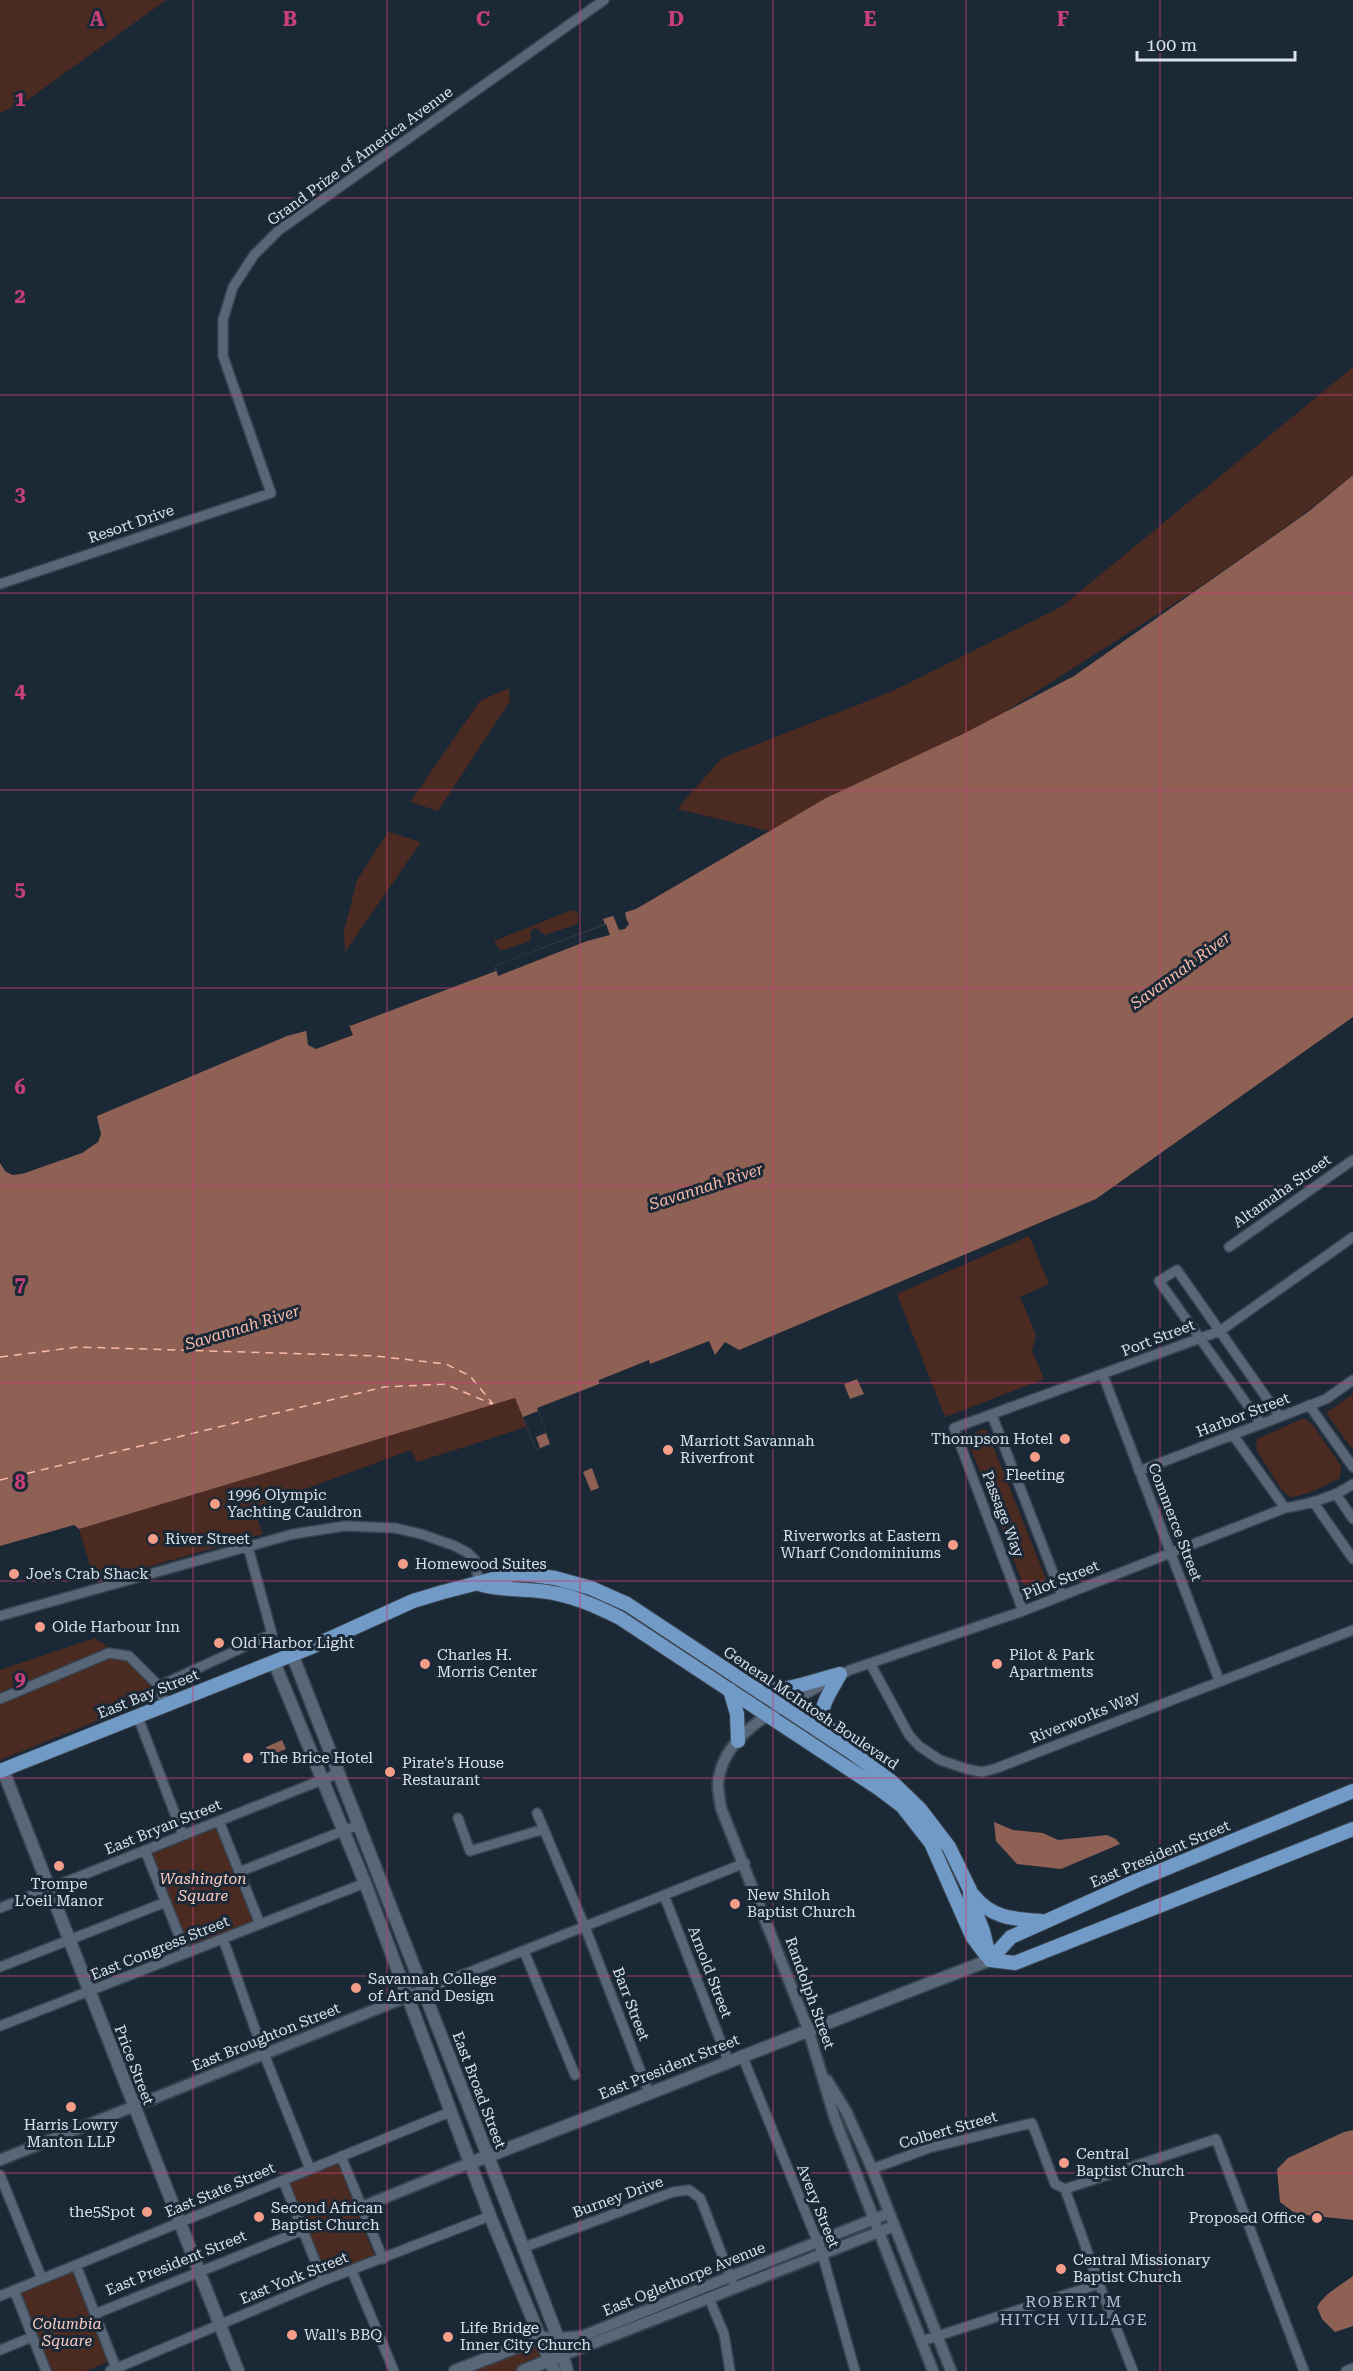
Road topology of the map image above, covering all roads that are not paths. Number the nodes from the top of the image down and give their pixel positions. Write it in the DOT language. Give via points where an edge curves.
graph roads {
  1 [pos="604,0"];
  2 [pos="272,493"];
  3 [pos="0,584"];
  4 [pos="1353,1160"];
  5 [pos="1353,1237"];
  6 [pos="1229,1248"];
  7 [pos="1220,1331"];
  8 [pos="1200,1338"];
  9 [pos="1103,1375"];
  10 [pos="1353,1380"];
  11 [pos="1309,1406"];
  12 [pos="992,1415"];
  13 [pos="1280,1417"];
  14 [pos="1261,1424"];
  15 [pos="954,1428"];
  16 [pos="1233,1435"];
  17 [pos="1353,1467"];
  18 [pos="1139,1471"];
  19 [pos="1353,1484"];
  20 [pos="1336,1494"];
  21 [pos="1314,1503"];
  22 [pos="1286,1508"];
  23 [pos="1353,1520"];
  24 [pos="248,1547"];
  25 [pos="1171,1553"];
  26 [pos="1353,1558"];
  27 [pos="478,1584"];
  28 [pos="1062,1596"];
  29 [pos="1023,1611"];
  30 [pos="0,1616"];
  31 [pos="1353,1630"];
  32 [pos="309,1648"];
  33 [pos="292,1654"];
  34 [pos="274,1662"];
  35 [pos="870,1663"];
  36 [pos="840,1674"];
  37 [pos="1220,1680"];
  38 [pos="159,1686"];
  39 [pos="753,1688"];
  40 [pos="730,1690"];
  41 [pos="0,1699"];
  42 [pos="165,1705"];
  43 [pos="782,1707"];
  44 [pos="767,1715"];
  45 [pos="136,1717"];
  46 [pos="738,1741"];
  47 [pos="1,1771"];
  48 [pos="337,1774"];
  49 [pos="323,1780"];
  50 [pos="892,1782"];
  51 [pos="1353,1791"];
  52 [pos="537,1813"];
  53 [pos="458,1818"];
  54 [pos="219,1821"];
  55 [pos="358,1825"];
  56 [pos="544,1829"];
  57 [pos="1353,1829"];
  58 [pos="343,1831"];
  59 [pos="183,1835"];
  60 [pos="145,1850"];
  61 [pos="745,1863"];
  62 [pos="239,1872"];
  63 [pos="364,1883"];
  64 [pos="49,1889"];
  65 [pos="970,1890"];
  66 [pos="664,1895"];
  67 [pos="166,1902"];
  68 [pos="0,1908"];
  69 [pos="1046,1921"];
  70 [pos="260,1924"];
  71 [pos="585,1927"];
  72 [pos="223,1939"];
  73 [pos="69,1940"];
  74 [pos="524,1951"];
  75 [pos="186,1953"];
  76 [pos="990,1960"];
  77 [pos="0,1967"];
  78 [pos="424,1990"];
  79 [pos="89,1992"];
  80 [pos="407,1997"];
  81 [pos="0,2026"];
  82 [pos="808,2029"];
  83 [pos="264,2054"];
  84 [pos="742,2055"];
  85 [pos="728,2061"];
  86 [pos="575,2075"];
  87 [pos="823,2075"];
  88 [pos="649,2093"];
  89 [pos="134,2106"];
  90 [pos="450,2112"];
  91 [pos="341,2156"];
  92 [pos="488,2156"];
  93 [pos="0,2160"];
  94 [pos="470,2163"];
  95 [pos="310,2169"];
  96 [pos="872,2169"];
  97 [pos="0,2175"];
  98 [pos="283,2180"];
  99 [pos="1065,2189"];
  100 [pos="362,2207"];
  101 [pos="889,2213"];
  102 [pos="490,2216"];
  103 [pos="873,2220"];
  104 [pos="180,2223"];
  105 [pos="894,2226"];
  106 [pos="303,2230"];
  107 [pos="878,2233"];
  108 [pos="817,2242"];
  109 [pos="522,2248"];
  110 [pos="822,2253"];
  111 [pos="383,2259"];
  112 [pos="76,2265"];
  113 [pos="198,2271"];
  114 [pos="352,2271"];
  115 [pos="731,2277"];
  116 [pos="42,2279"];
  117 [pos="323,2281"];
  118 [pos="1099,2284"];
  119 [pos="735,2288"];
  120 [pos="14,2290"];
  121 [pos="0,2296"];
  122 [pos="709,2298"];
  123 [pos="95,2314"];
  124 [pos="220,2325"];
  125 [pos="32,2337"];
  126 [pos="938,2337"];
  127 [pos="540,2338"];
  128 [pos="558,2338"];
  129 [pos="922,2341"];
  130 [pos="0,2350"];
  131 [pos="563,2355"];
  132 [pos="552,2366"];
  133 [pos="1353,2368"];
  134 [pos="113,2370"];
  135 [pos="46,2371"];
  136 [pos="238,2371"];
  137 [pos="394,2371"];
  138 [pos="455,2371"];
  139 [pos="523,2371"];
  140 [pos="567,2371"];
  141 [pos="730,2371"];
  142 [pos="855,2371"];
  143 [pos="933,2371"];
  144 [pos="951,2371"];
  145 [pos="1133,2371"];
  146 [pos="1304,2371"];
  147 [pos="1346,2371"];
  1 -- 2 [label="street, Grand Prize of America Avenue" via="279,230 254,255 233,287 223,320 223,356"];
  2 -- 3 [label="street, Resort Drive"];
  4 -- 6 [label="street, Altamaha Street"];
  5 -- 7 [label="street, Port Street"];
  7 -- 8 [label="street, Port Street"];
  7 -- 8 [label="street" via="1177,1270 1160,1281"];
  7 -- 13 [label="street"];
  8 -- 9 [label="street, Port Street"];
  8 -- 14 [label="street"];
  9 -- 12 [label="street, Port Street"];
  9 -- 18 [label="street, Commerce Street"];
  10 -- 11 [label="street, Harbor Street"];
  11 -- 13 [label="street, Harbor Street"];
  11 -- 17 [label="street"];
  12 -- 15 [label="street, Port Street"];
  12 -- 28 [label="street, Passage Way"];
  13 -- 14 [label="street, Harbor Street"];
  14 -- 16 [label="street, Harbor Street"];
  15 -- 29 [label="street, Passage Way"];
  16 -- 18 [label="street, Harbor Street"];
  16 -- 22 [label="street"];
  18 -- 25 [label="street, Commerce Street"];
  19 -- 20 [label="street, Pilot Street"];
  20 -- 21 [label="street, Pilot Street"];
  20 -- 23 [label="street"];
  21 -- 22 [label="street, Pilot Street"];
  21 -- 26 [label="street"];
  22 -- 25 [label="street, Pilot Street"];
  24 -- 27 [label="street" via="328,1527 395,1528 441,1540 468,1553 475,1560"];
  24 -- 30 [label="street"];
  24 -- 38 [label="street" via="272,1634"];
  25 -- 28 [label="street, Pilot Street"];
  25 -- 37 [label="street, Commerce Street"];
  27 -- 32 [label="main road, General McIntosh Boulevard" via="413,1601"];
  27 -- 39 [label="main road, General McIntosh Boulevard" via="513,1574 555,1578 591,1588 627,1605"];
  27 -- 40 [label="main road, General McIntosh Boulevard" via="498,1590 540,1591 586,1602 620,1618"];
  28 -- 29 [label="street, Pilot Street"];
  29 -- 35 [label="street, Pilot Street"];
  31 -- 37 [label="street, Riverworks Way"];
  32 -- 33 [label="main road, East Bay Street"];
  33 -- 34 [label="main road, East Bay Street"];
  33 -- 48 [label="main road, East Broad Street"];
  34 -- 42 [label="main road, East Bay Street"];
  34 -- 49 [label="main road"];
  35 -- 36 [label="street, Pilot Street"];
  35 -- 37 [label="street, Riverworks Way" via="909,1735 919,1746 940,1760 982,1772"];
  36 -- 39 [label="main road" via="773,1690"];
  36 -- 43 [label="street, Pilot Street"];
  36 -- 50 [label="main road" via="825,1702 822,1720 827,1729 869,1757"];
  38 -- 41 [label="street" via="129,1656 109,1653"];
  38 -- 42 [label="street"];
  39 -- 43 [label="main road, General McIntosh Boulevard"];
  40 -- 44 [label="main road, General McIntosh Boulevard"];
  40 -- 46 [label="main road" via="737,1713"];
  42 -- 45 [label="main road, East Bay Street"];
  43 -- 44 [label="street, Randolph Street"];
  43 -- 50 [label="main road, General McIntosh Boulevard"];
  44 -- 46 [label="street, Randolph Street"];
  44 -- 76 [label="main road, General McIntosh Boulevard" via="902,1806 931,1843 972,1936"];
  45 -- 47 [label="main road, East Bay Street"];
  45 -- 59 [label="street"];
  46 -- 61 [label="street, Randolph Street" via="729,1753 718,1786 721,1808"];
  47 -- 64 [label="main road, Price Street"];
  48 -- 49 [label="street, East Bryan Street"];
  48 -- 55 [label="main road, East Broad Street"];
  49 -- 54 [label="street, East Bryan Street"];
  49 -- 58 [label="main road"];
  50 -- 65 [label="main road, General McIntosh Boulevard" via="920,1809 949,1847"];
  51 -- 69 [label="main road, East President Street"];
  52 -- 56 [label="street, Barr Street"];
  53 -- 56 [label="street" via="470,1851"];
  54 -- 59 [label="street, East Bryan Street"];
  54 -- 62 [label="street"];
  55 -- 58 [label="street"];
  55 -- 78 [label="main road, East Broad Street"];
  56 -- 71 [label="street, Barr Street"];
  57 -- 76 [label="main road, East President Street" via="1015,1963"];
  58 -- 62 [label="street"];
  58 -- 63 [label="main road"];
  59 -- 60 [label="street, East Bryan Street"];
  60 -- 64 [label="street, East Bryan Street"];
  60 -- 67 [label="street"];
  61 -- 66 [label="street, East Broughton Street"];
  61 -- 82 [label="street, Randolph Street"];
  62 -- 70 [label="street"];
  63 -- 70 [label="street, East Congress Street"];
  63 -- 80 [label="main road"];
  64 -- 68 [label="street, East Bryan Street"];
  64 -- 73 [label="main road, Price Street"];
  65 -- 69 [label="main road" via="981,1905 998,1916"];
  65 -- 76 [label="main road, General McIntosh Boulevard"];
  66 -- 71 [label="street, East Broughton Street"];
  66 -- 85 [label="street, Arnold Street"];
  67 -- 73 [label="street"];
  67 -- 75 [label="street"];
  69 -- 76 [label="main road, East President Street" via="1011,1937"];
  70 -- 72 [label="street, East Congress Street"];
  71 -- 74 [label="street, East Broughton Street"];
  71 -- 88 [label="street, Barr Street"];
  72 -- 75 [label="street, East Congress Street"];
  72 -- 83 [label="street"];
  73 -- 77 [label="street"];
  73 -- 79 [label="main road, Price Street"];
  74 -- 78 [label="street, East Broughton Street"];
  74 -- 86 [label="street"];
  75 -- 79 [label="street, East Congress Street"];
  76 -- 82 [label="main road, East President Street"];
  78 -- 80 [label="street, East Broughton Street"];
  78 -- 92 [label="main road, East Broad Street"];
  79 -- 81 [label="street, East Congress Street"];
  79 -- 89 [label="main road, Price Street"];
  80 -- 83 [label="street, East Broughton Street"];
  80 -- 90 [label="main road"];
  82 -- 84 [label="main road, East President Street"];
  82 -- 87 [label="street, Randolph Street"];
  83 -- 89 [label="street, East Broughton Street"];
  83 -- 95 [label="street"];
  84 -- 85 [label="main road, East President Street"];
  84 -- 108 [label="street, Avery Street"];
  85 -- 88 [label="main road, East President Street"];
  87 -- 96 [label="street, Randolph Street" via="846,2110"];
  87 -- 103 [label="street, Randolph Street"];
  88 -- 92 [label="main road, East President Street"];
  89 -- 93 [label="street, East Broughton Street"];
  89 -- 104 [label="main road, Price Street"];
  90 -- 91 [label="street, East State Street"];
  90 -- 94 [label="main road"];
  91 -- 95 [label="street, East State Street"];
  91 -- 100 [label="street"];
  92 -- 94 [label="main road, East President Street"];
  92 -- 109 [label="main road, East Broad Street"];
  94 -- 100 [label="street, East President Street"];
  94 -- 102 [label="main road"];
  95 -- 98 [label="street, East State Street"];
  96 -- 99 [label="street, Colbert Street" via="929,2148 1032,2123 1055,2184"];
  96 -- 101 [label="street, Randolph Street"];
  97 -- 116 [label="street"];
  98 -- 104 [label="street, East State Street"];
  98 -- 106 [label="street"];
  99 -- 118 [label="street"];
  99 -- 146 [label="street" via="1216,2139"];
  100 -- 111 [label="street"];
  101 -- 103 [label="street, East Oglethorpe Avenue"];
  101 -- 105 [label="street, Randolph Street"];
  102 -- 111 [label="street, East York Street"];
  102 -- 127 [label="main road"];
  103 -- 107 [label="street, Randolph Street"];
  103 -- 108 [label="street, East Oglethorpe Avenue"];
  104 -- 112 [label="street, East State Street"];
  104 -- 113 [label="main road, Price Street"];
  105 -- 107 [label="street, East Oglethorpe Avenue"];
  105 -- 126 [label="street, Randolph Street"];
  106 -- 113 [label="street, East President Street"];
  106 -- 117 [label="street"];
  107 -- 110 [label="street, East Oglethorpe Avenue"];
  107 -- 129 [label="street, Randolph Street"];
  108 -- 110 [label="street, Avery Street"];
  108 -- 115 [label="street, East Oglethorpe Avenue"];
  109 -- 115 [label="street, Burney Drive" via="673,2192 689,2190 704,2205"];
  109 -- 128 [label="main road, East Broad Street"];
  110 -- 119 [label="street, East Oglethorpe Avenue"];
  110 -- 142 [label="street, Avery Street"];
  111 -- 114 [label="street, East York Street"];
  112 -- 116 [label="street, East State Street"];
  112 -- 123 [label="street"];
  113 -- 123 [label="street, East President Street"];
  113 -- 124 [label="main road, Price Street"];
  114 -- 117 [label="street, East York Street"];
  114 -- 137 [label="street"];
  115 -- 119 [label="street, Burney Drive"];
  115 -- 128 [label="street, East Oglethorpe Avenue" via="583,2336"];
  116 -- 120 [label="street, East State Street"];
  117 -- 124 [label="street, East York Street"];
  118 -- 126 [label="street"];
  118 -- 145 [label="street"];
  119 -- 122 [label="street, East Oglethorpe Avenue"];
  120 -- 121 [label="street, East State Street"];
  120 -- 125 [label="street"];
  122 -- 131 [label="street, East Oglethorpe Avenue"];
  122 -- 141 [label="street" via="724,2334"];
  123 -- 134 [label="street"];
  124 -- 134 [label="street, East York Street"];
  124 -- 136 [label="main road, Price Street"];
  125 -- 130 [label="street"];
  125 -- 135 [label="street"];
  126 -- 129 [label="street"];
  126 -- 144 [label="street, Randolph Street"];
  127 -- 128 [label="main road, East Oglethorpe Avenue"];
  127 -- 132 [label="main road"];
  127 -- 138 [label="main road, East Oglethorpe Avenue"];
  128 -- 131 [label="main road, East Broad Street"];
  129 -- 143 [label="street, Randolph Street"];
  131 -- 132 [label="main road, East Oglethorpe Avenue"];
  131 -- 140 [label="main road, East Broad Street"];
  132 -- 139 [label="main road, East Oglethorpe Avenue"];
  133 -- 147 [label="street"];
}
